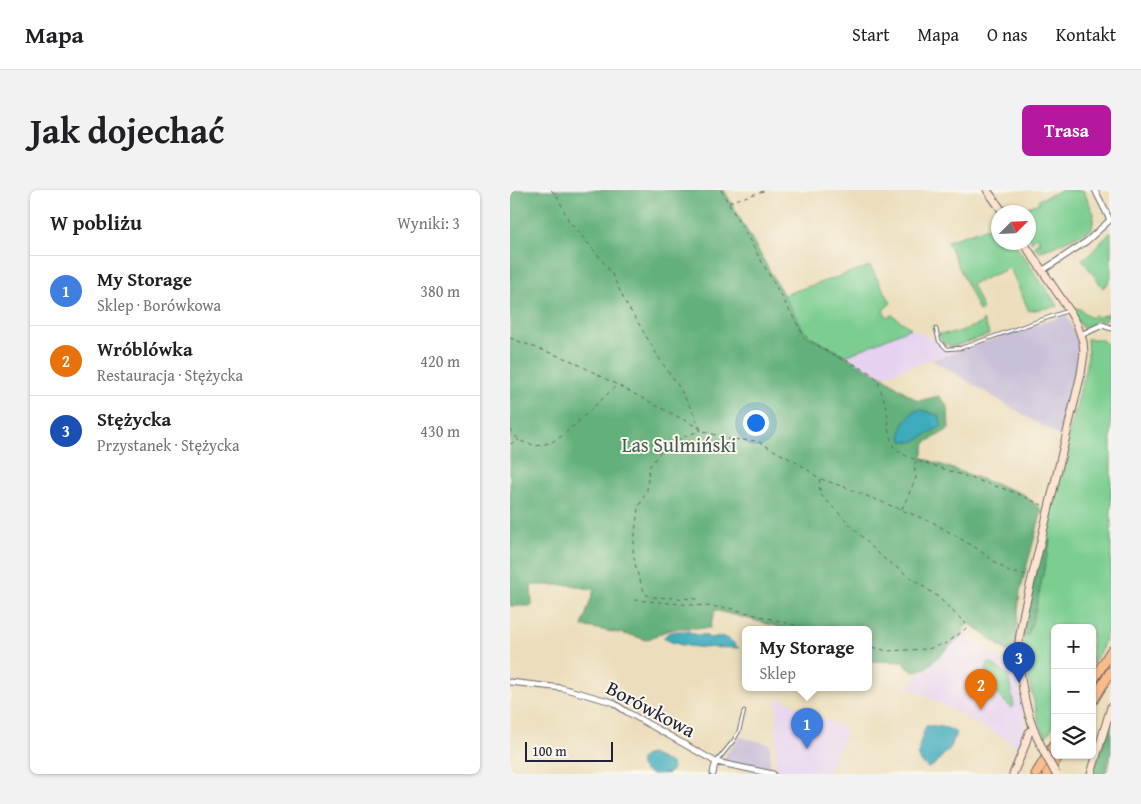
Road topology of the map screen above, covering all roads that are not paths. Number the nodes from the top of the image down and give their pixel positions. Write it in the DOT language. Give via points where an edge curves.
graph roads {
  1 [pos="988,190"];
  2 [pos="1095,190"];
  3 [pos="998,205"];
  4 [pos="1111,220"];
  5 [pos="1028,250"];
  6 [pos="1042,271"];
  7 [pos="1069,310"];
  8 [pos="1111,328"];
  9 [pos="936,329"];
  10 [pos="1082,335"];
  11 [pos="1111,652"];
  12 [pos="1111,671"];
  13 [pos="1096,676"];
  14 [pos="510,682"];
  15 [pos="1096,695"];
  16 [pos="1111,707"];
  17 [pos="744,711"];
  18 [pos="1034,729"];
  19 [pos="1051,750"];
  20 [pos="1056,759"];
  21 [pos="716,762"];
  22 [pos="713,774"];
  23 [pos="773,774"];
  24 [pos="1013,774"];
  25 [pos="1036,774"];
  26 [pos="1047,774"];
  27 [pos="1056,774"];
  28 [pos="1091,774"];
  1 -- 3 [label="street"];
  2 -- 4 [label="street"];
  4 -- 6 [label="street" via="1087,241"];
  5 -- 6 [label="street"];
  6 -- 7 [label="street"];
  7 -- 9 [label="lane" via="961,348 946,349 938,341"];
  7 -- 10 [label="street"];
  8 -- 10 [label="street" via="1102,325"];
  10 -- 18 [label="street" via="1082,374 1019,641 1026,700"];
  11 -- 13 [label="highway"];
  12 -- 15 [label="highway"];
  14 -- 21 [label="street, Borówkowa" via="562,688 612,702"];
  16 -- 28 [label="street"];
  17 -- 21 [label="lane" via="736,736"];
  18 -- 24 [label="street" via="1028,732"];
  18 -- 27 [label="street, bridge"];
  19 -- 25 [label="highway"];
  20 -- 26 [label="highway"];
  21 -- 22 [label="street"];
  21 -- 23 [label="street, Borówkowa"];
}
